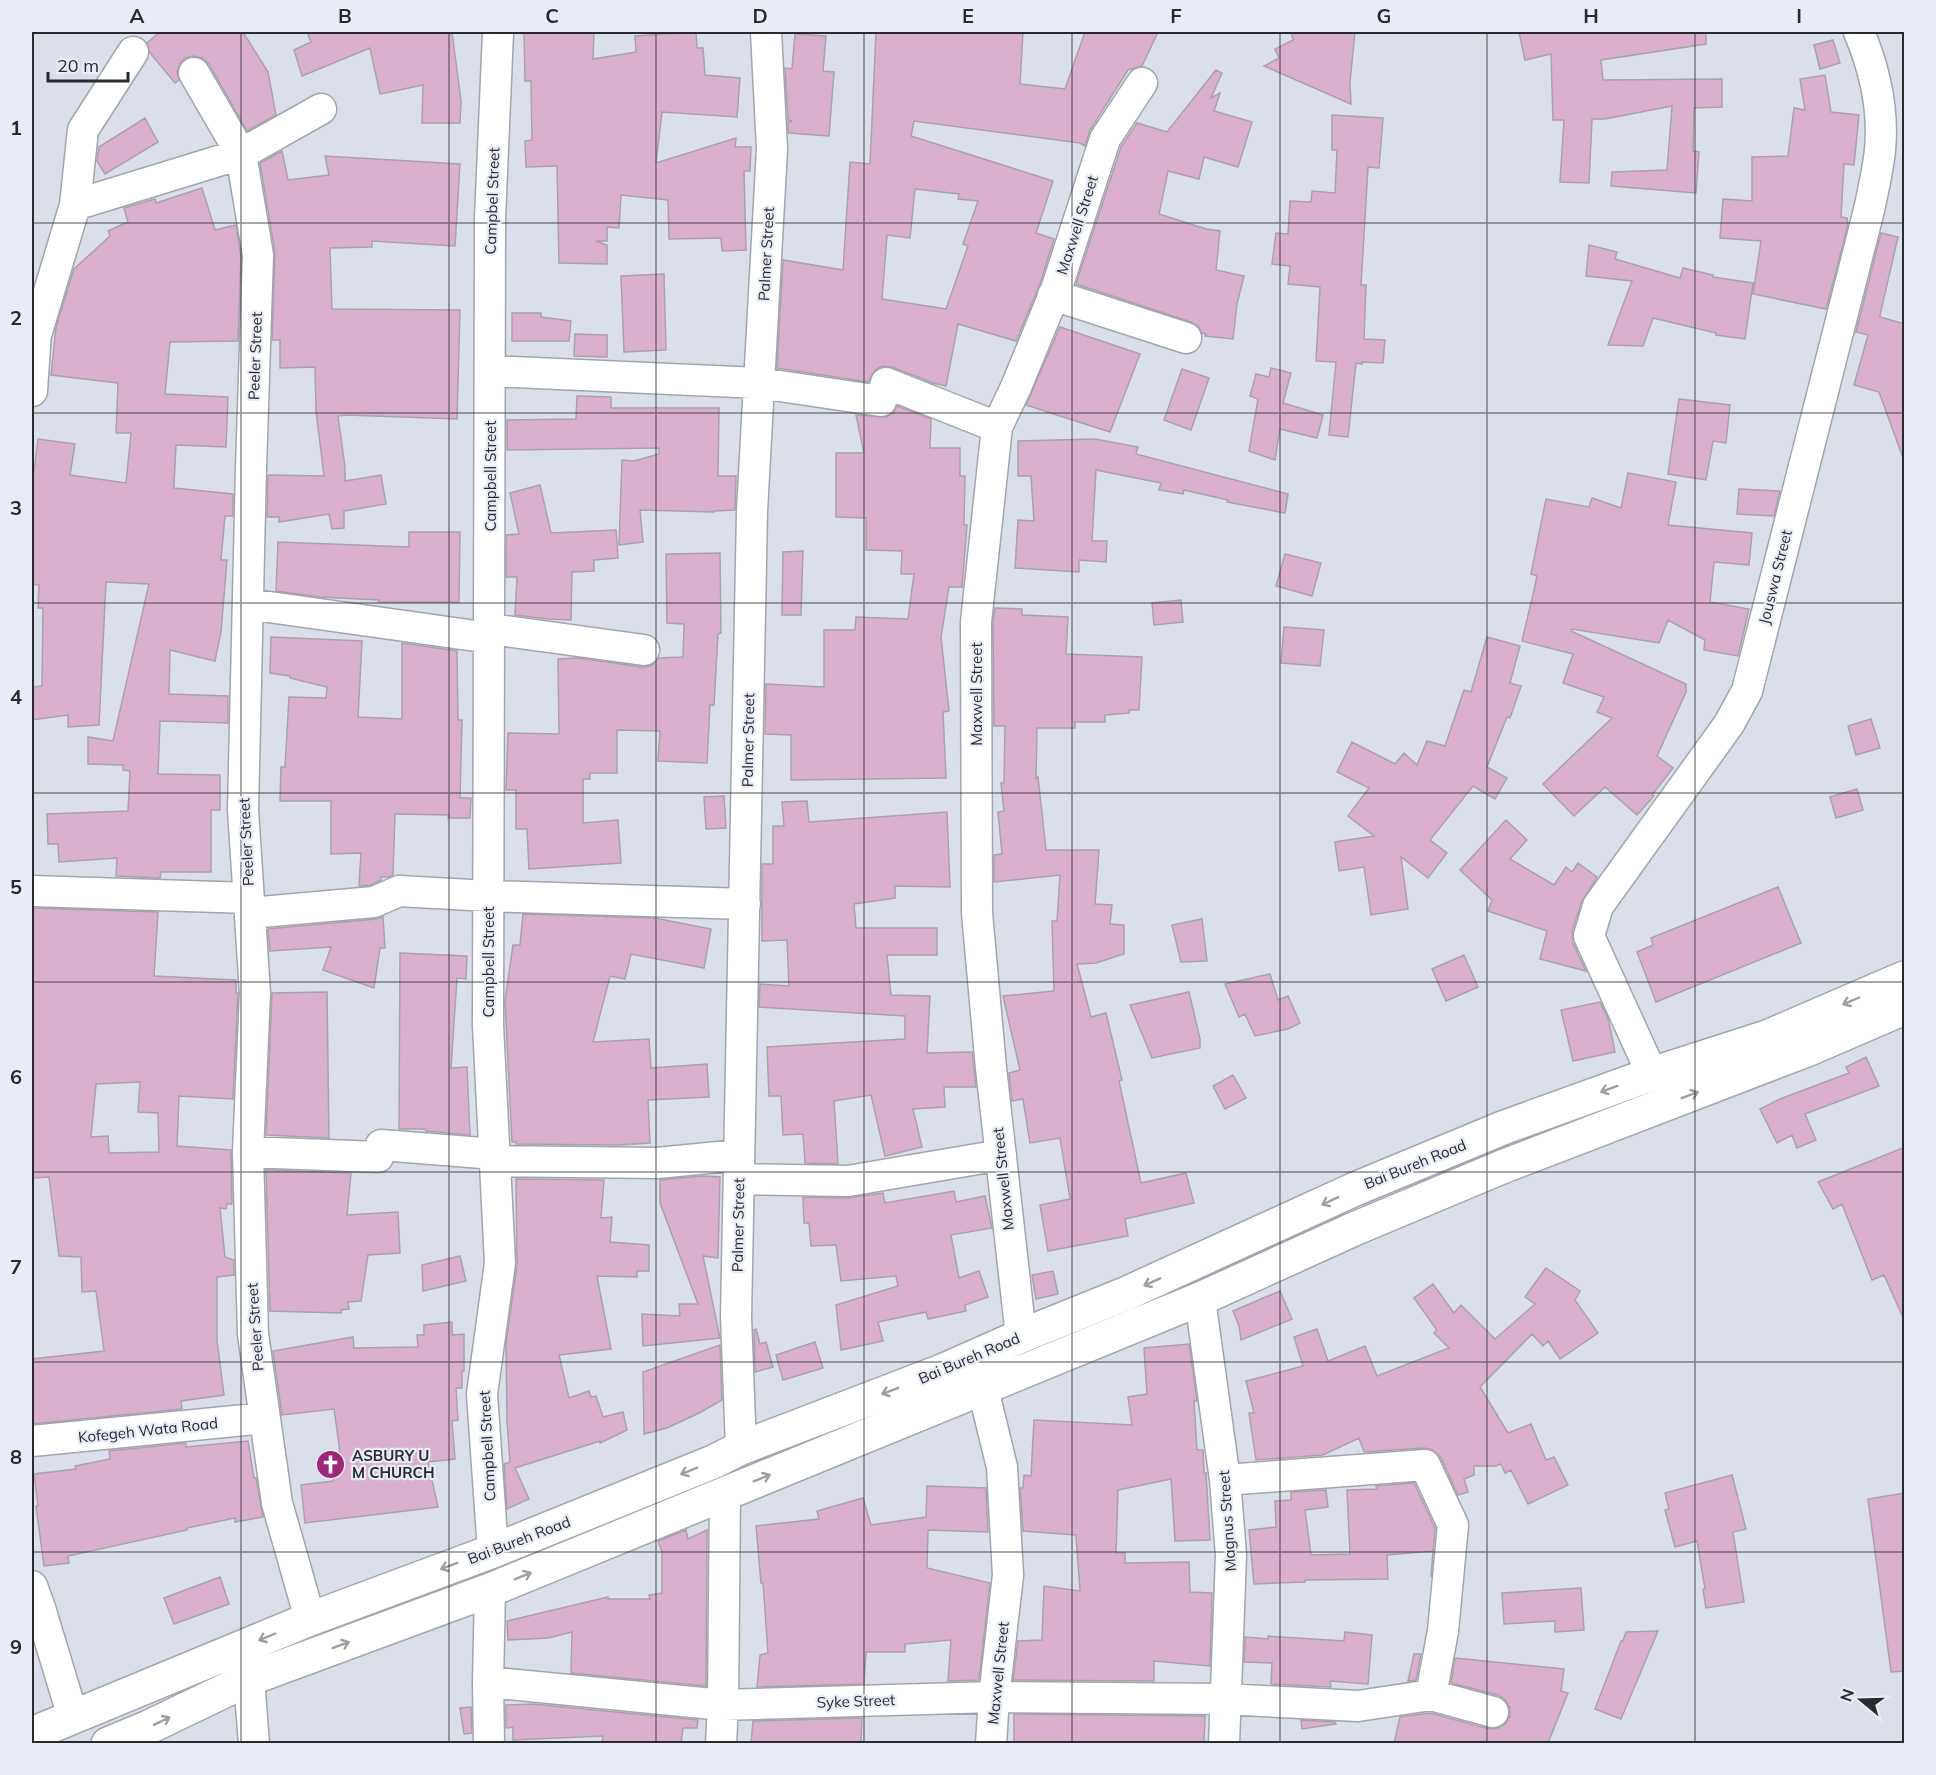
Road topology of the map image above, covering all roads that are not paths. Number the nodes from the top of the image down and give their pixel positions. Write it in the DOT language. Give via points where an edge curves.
graph roads {
  1 [pos="498,32"];
  2 [pos="766,32"];
  3 [pos="1859,32"];
  4 [pos="133,52"];
  5 [pos="194,73"];
  6 [pos="1142,82"];
  7 [pos="321,109"];
  8 [pos="241,154"];
  9 [pos="75,206"];
  10 [pos="1053,296"];
  11 [pos="34,332"];
  12 [pos="1186,338"];
  13 [pos="490,371"];
  14 [pos="759,383"];
  15 [pos="32,391"];
  16 [pos="997,428"];
  17 [pos="248,604"];
  18 [pos="490,634"];
  19 [pos="644,650"];
  20 [pos="32,891"];
  21 [pos="488,896"];
  22 [pos="744,904"];
  23 [pos="249,905"];
  24 [pos="1905,978"];
  25 [pos="1905,1008"];
  26 [pos="1652,1074"];
  27 [pos="248,1152"];
  28 [pos="1001,1155"];
  29 [pos="495,1158"];
  30 [pos="739,1167"];
  31 [pos="1200,1299"];
  32 [pos="1021,1336"];
  33 [pos="983,1389"];
  34 [pos="265,1418"];
  35 [pos="32,1441"];
  36 [pos="741,1448"];
  37 [pos="1225,1480"];
  38 [pos="725,1492"];
  39 [pos="493,1551"];
  40 [pos="490,1590"];
  41 [pos="34,1602"];
  42 [pos="310,1619"];
  43 [pos="249,1679"];
  44 [pos="488,1682"];
  45 [pos="1431,1695"];
  46 [pos="994,1697"];
  47 [pos="1225,1699"];
  48 [pos="723,1705"];
  49 [pos="1493,1712"];
  50 [pos="73,1717"];
  51 [pos="32,1734"];
  52 [pos="108,1743"];
  53 [pos="254,1743"];
  54 [pos="489,1743"];
  55 [pos="720,1743"];
  56 [pos="991,1743"];
  57 [pos="1224,1743"];
  1 -- 13 [label="street, Campbel Street" via="490,219"];
  2 -- 14 [label="street, Palmer Street" via="772,149"];
  3 -- 26 [label="street, Jouswa Street" via="1881,101 1880,150 1869,210 1747,691 1729,724 1598,906 1589,936"];
  4 -- 9 [label="street" via="83,130"];
  5 -- 8 [label="street, Peeler Street"];
  6 -- 10 [label="street, Maxwell Street" via="1105,139"];
  7 -- 8 [label="street"];
  8 -- 9 [label="street"];
  8 -- 17 [label="street, Peeler Street" via="258,255"];
  9 -- 11 [label="street"];
  10 -- 12 [label="street"];
  10 -- 16 [label="street, Maxwell Street"];
  11 -- 15 [label="street"];
  13 -- 14 [label="street"];
  13 -- 18 [label="street, Campbell Street"];
  14 -- 16 [label="street" via="881,401 886,383"];
  14 -- 22 [label="street, Palmer Street" via="752,511"];
  16 -- 28 [label="street, Maxwell Street" via="976,622 976,801 977,914"];
  17 -- 18 [label="street"];
  17 -- 23 [label="street, Peeler Street" via="243,810"];
  18 -- 19 [label="street"];
  18 -- 21 [label="street, Campbell Street"];
  20 -- 23 [label="street"];
  21 -- 22 [label="street"];
  21 -- 23 [label="street" via="399,891 374,902"];
  21 -- 29 [label="street, Campbell Street" via="488,1025"];
  22 -- 30 [label="street, Palmer Street"];
  23 -- 27 [label="street, Peeler Street" via="255,993"];
  24 -- 26 [label="highway, Bai Bureh Road, one-way" via="1767,1037"];
  31 -- 25 [label="highway, one-way" via="1502,1167"];
  26 -- 32 [label="highway, Bai Bureh Road, one-way" via="1505,1126 1355,1188 1125,1294"];
  27 -- 29 [label="street" via="378,1158 381,1145"];
  27 -- 34 [label="street, Peeler Street" via="253,1334"];
  28 -- 30 [label="street" via="848,1181"];
  28 -- 32 [label="street, Maxwell Street"];
  29 -- 30 [label="street"];
  29 -- 39 [label="street, Campbell Street" via="500,1263 482,1394"];
  30 -- 36 [label="street, Palmer Street" via="736,1317"];
  31 -- 33 [label="highway"];
  31 -- 37 [label="street, Magnus Street"];
  32 -- 36 [label="highway, Bai Bureh Road, one-way" via="942,1371"];
  38 -- 33 [label="highway, one-way"];
  33 -- 46 [label="street, Maxwell Street" via="1002,1467 1008,1575"];
  34 -- 35 [label="street, Kofegeh Wata Road"];
  34 -- 42 [label="street, Peeler Street" via="277,1503"];
  36 -- 39 [label="highway, Bai Bureh Road, one-way"];
  37 -- 45 [label="street" via="1425,1465 1453,1525 1443,1631"];
  37 -- 47 [label="street, Magnus Street" via="1231,1555"];
  40 -- 38 [label="highway, one-way"];
  38 -- 48 [label="street"];
  39 -- 42 [label="highway, Bai Bureh Road, one-way"];
  43 -- 40 [label="highway, one-way"];
  40 -- 44 [label="street"];
  41 -- 50 [label="street"];
  42 -- 50 [label="highway, Bai Bureh Road, one-way"];
  52 -- 43 [label="highway, one-way"];
  43 -- 53 [label="street"];
  44 -- 48 [label="street, Syke Street"];
  44 -- 54 [label="street"];
  45 -- 47 [label="street, Syke Street" via="1358,1706"];
  45 -- 49 [label="street"];
  46 -- 47 [label="street, Syke Street"];
  46 -- 48 [label="street, Syke Street"];
  46 -- 56 [label="street, Maxwell Street"];
  47 -- 57 [label="street, Magnus Street"];
  48 -- 55 [label="street"];
  50 -- 51 [label="highway, Bai Bureh Road"];
}
